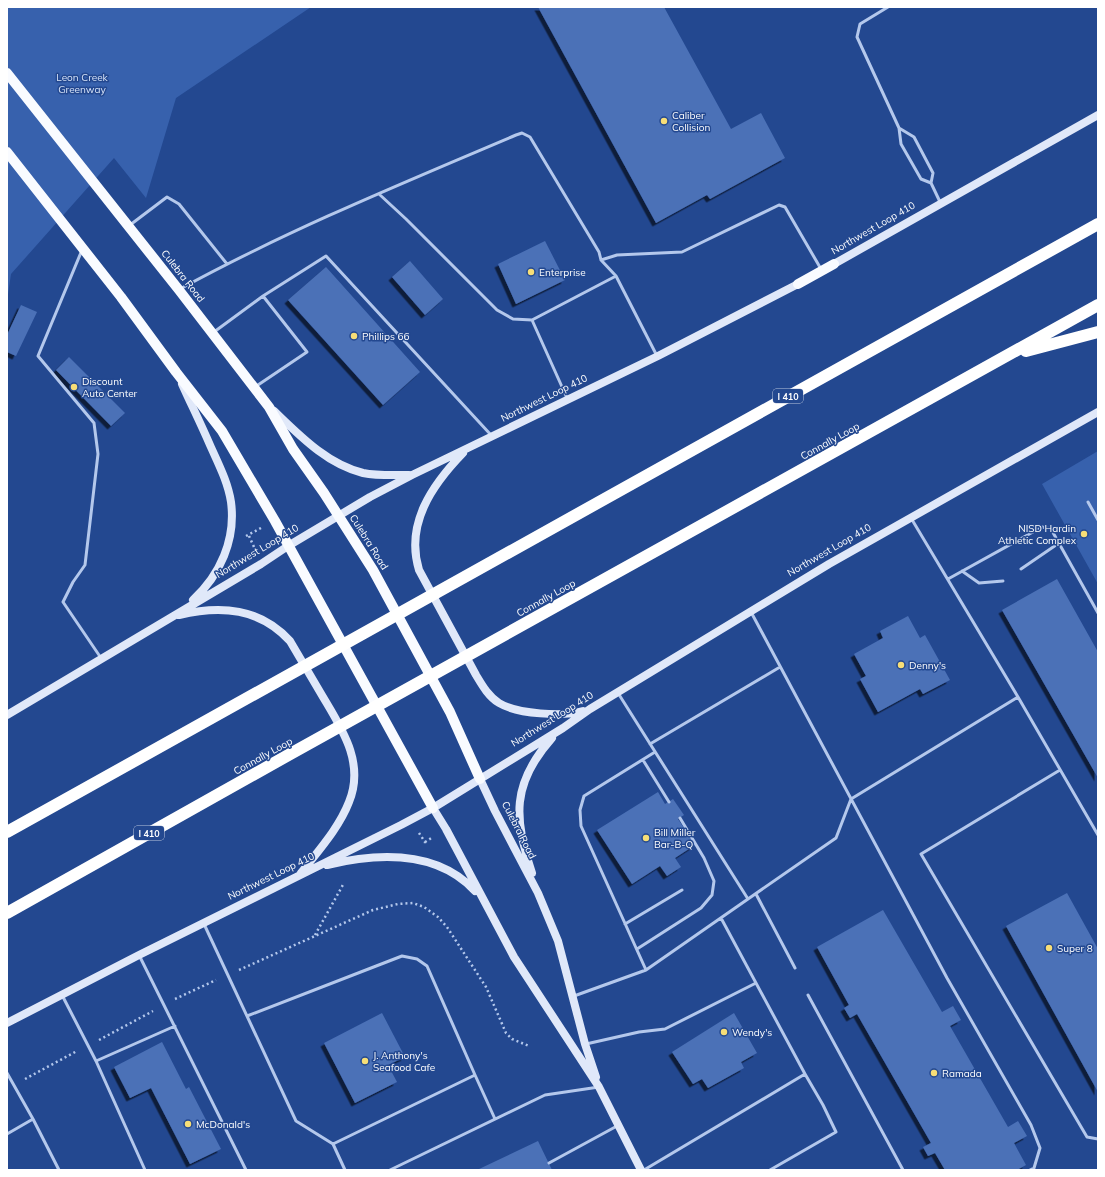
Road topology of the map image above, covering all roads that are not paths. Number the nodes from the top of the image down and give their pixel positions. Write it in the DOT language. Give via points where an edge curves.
graph roads {
  1 [pos="888,7"];
  2 [pos="7,73"];
  3 [pos="1098,115"];
  4 [pos="899,128"];
  5 [pos="7,152"];
  6 [pos="931,183"];
  7 [pos="379,194"];
  8 [pos="941,204"];
  9 [pos="1098,224"];
  10 [pos="128,226"];
  11 [pos="83,249"];
  12 [pos="601,260"];
  13 [pos="227,264"];
  14 [pos="834,264"];
  15 [pos="822,270"];
  16 [pos="616,276"];
  17 [pos="798,284"];
  18 [pos="179,290"];
  19 [pos="264,296"];
  20 [pos="1098,305"];
  21 [pos="532,320"];
  22 [pos="1098,332"];
  23 [pos="212,333"];
  24 [pos="658,356"];
  25 [pos="1007,356"];
  26 [pos="176,372"];
  27 [pos="255,387"];
  28 [pos="568,400"];
  29 [pos="269,407"];
  30 [pos="1098,412"];
  31 [pos="493,437"];
  32 [pos="466,449"];
  33 [pos="412,475"];
  34 [pos="1088,502"];
  35 [pos="339,517"];
  36 [pos="911,517"];
  37 [pos="1098,520"];
  38 [pos="1059,543"];
  39 [pos="288,546"];
  40 [pos="1021,569"];
  41 [pos="962,571"];
  42 [pos="948,579"];
  43 [pos="1003,581"];
  44 [pos="750,611"];
  45 [pos="1098,613"];
  46 [pos="172,617"];
  47 [pos="101,658"];
  48 [pos="780,667"];
  49 [pos="618,693"];
  50 [pos="1018,697"];
  51 [pos="590,710"];
  52 [pos="7,715"];
  53 [pos="563,728"];
  54 [pos="650,744"];
  55 [pos="655,752"];
  56 [pos="642,760"];
  57 [pos="1060,770"];
  58 [pos="480,779"];
  59 [pos="850,799"];
  60 [pos="669,802"];
  61 [pos="433,808"];
  62 [pos="680,818"];
  63 [pos="7,832"];
  64 [pos="1098,835"];
  65 [pos="300,875"];
  66 [pos="682,890"];
  67 [pos="538,893"];
  68 [pos="756,894"];
  69 [pos="482,898"];
  70 [pos="748,899"];
  71 [pos="7,913"];
  72 [pos="721,918"];
  73 [pos="203,922"];
  74 [pos="626,924"];
  75 [pos="636,949"];
  76 [pos="139,954"];
  77 [pos="795,968"];
  78 [pos="646,970"];
  79 [pos="756,983"];
  80 [pos="62,994"];
  81 [pos="808,995"];
  82 [pos="572,996"];
  83 [pos="247,1016"];
  84 [pos="7,1023"];
  85 [pos="175,1026"];
  86 [pos="585,1044"];
  87 [pos="96,1061"];
  88 [pos="7,1073"];
  89 [pos="805,1074"];
  90 [pos="475,1075"];
  91 [pos="599,1087"];
  92 [pos="33,1119"];
  93 [pos="495,1119"];
  94 [pos="618,1125"];
  95 [pos="7,1134"];
  96 [pos="1098,1139"];
  97 [pos="333,1144"];
  98 [pos="549,1163"];
  99 [pos="59,1170"];
  100 [pos="146,1170"];
  101 [pos="246,1170"];
  102 [pos="345,1170"];
  103 [pos="390,1170"];
  104 [pos="643,1170"];
  105 [pos="770,1170"];
  106 [pos="903,1170"];
  107 [pos="1030,1170"];
  1 -- 4 [label="lane" via="860,24 857,37"];
  2 -- 10 [label="main road, Culebra Road"];
  3 -- 8 [label="main road, Northwest Loop 410"];
  4 -- 6 [label="lane" via="901,144 921,179"];
  4 -- 6 [label="lane" via="914,137 933,173"];
  5 -- 11 [label="main road, Culebra Road"];
  6 -- 8 [label="lane"];
  7 -- 12 [label="lane" via="522,133 530,137 599,252"];
  7 -- 13 [label="lane"];
  7 -- 21 [label="lane" via="497,310 512,319"];
  8 -- 14 [label="main road, Northwest Loop 410"];
  9 -- 63 [label="highway, I 410"];
  10 -- 13 [label="lane" via="167,197 179,204"];
  10 -- 18 [label="main road, Culebra Road"];
  11 -- 26 [label="main road, Culebra Road"];
  11 -- 47 [label="lane" via="38,356 94,423 98,454 84,565 64,602"];
  12 -- 15 [label="lane" via="617,256 682,252 779,205 785,208"];
  12 -- 16 [label="lane"];
  13 -- 18 [label="lane"];
  14 -- 15 [label="main road, Northwest Loop 410"];
  15 -- 17 [label="main road, Northwest Loop 410"];
  16 -- 21 [label="lane"];
  16 -- 24 [label="lane"];
  17 -- 24 [label="main road, Northwest Loop 410"];
  18 -- 23 [label="main road, Culebra Road"];
  19 -- 23 [label="lane"];
  19 -- 27 [label="lane" via="307,352"];
  19 -- 31 [label="lane" via="326,256"];
  20 -- 25 [label="highway, Connally Loop / I 410"];
  21 -- 28 [label="lane"];
  22 -- 25 [label="highway"];
  23 -- 27 [label="main road, Culebra Road"];
  24 -- 28 [label="main road, Northwest Loop 410"];
  25 -- 71 [label="highway, Connally Loop / I 410"];
  26 -- 39 [label="main road, Culebra Road" via="222,431"];
  26 -- 46 [label="main road" via="221,468 232,512 228,548 220,567 203,590"];
  27 -- 29 [label="main road, Culebra Road"];
  28 -- 31 [label="main road, Northwest Loop 410"];
  29 -- 33 [label="main road" via="312,446 337,464 362,473"];
  29 -- 35 [label="main road, Culebra Road" via="293,449"];
  30 -- 36 [label="main road, Northwest Loop 410"];
  31 -- 32 [label="main road, Northwest Loop 410"];
  32 -- 33 [label="main road, Northwest Loop 410"];
  32 -- 51 [label="main road" via="436,484 420,514 415,543 416,560 420,570 482,686 490,696 499,703 525,712 576,713"];
  33 -- 35 [label="main road, Northwest Loop 410"];
  34 -- 37 [label="lane"];
  35 -- 39 [label="main road, Northwest Loop 410"];
  35 -- 58 [label="main road, Culebra Road" via="372,570 443,698"];
  36 -- 42 [label="lane"];
  36 -- 44 [label="main road, Northwest Loop 410"];
  38 -- 40 [label="lane"];
  38 -- 41 [label="lane" via="1051,529 1042,527"];
  38 -- 45 [label="lane"];
  39 -- 46 [label="main road, Northwest Loop 410"];
  39 -- 61 [label="main road, Culebra Road"];
  41 -- 42 [label="lane"];
  41 -- 43 [label="lane" via="979,583"];
  42 -- 50 [label="lane"];
  44 -- 48 [label="lane"];
  44 -- 49 [label="main road, Northwest Loop 410"];
  46 -- 47 [label="main road, Northwest Loop 410"];
  46 -- 65 [label="main road" via="199,611 227,610 252,615 272,625 290,642 344,731 353,756 353,789 343,814"];
  47 -- 52 [label="main road, Northwest Loop 410"];
  48 -- 54 [label="lane"];
  48 -- 59 [label="lane"];
  49 -- 51 [label="main road, Northwest Loop 410"];
  49 -- 54 [label="lane"];
  50 -- 57 [label="lane"];
  50 -- 59 [label="lane"];
  51 -- 53 [label="main road, Northwest Loop 410"];
  53 -- 58 [label="main road, Northwest Loop 410"];
  53 -- 67 [label="main road" via="538,755 524,779 519,800 520,830"];
  54 -- 55 [label="lane"];
  55 -- 56 [label="lane"];
  55 -- 70 [label="lane"];
  56 -- 60 [label="lane"];
  56 -- 74 [label="lane" via="584,796 580,810 581,826"];
  57 -- 64 [label="lane"];
  57 -- 96 [label="lane" via="921,854 1087,1137"];
  58 -- 61 [label="main road, Northwest Loop 410"];
  58 -- 67 [label="main road, Culebra Road"];
  59 -- 68 [label="lane" via="836,838"];
  59 -- 107 [label="lane" via="1031,1125 1040,1148 1034,1168"];
  61 -- 65 [label="main road, Northwest Loop 410"];
  61 -- 69 [label="main road, Culebra Road"];
  62 -- 75 [label="lane" via="704,858 714,881 712,894 701,908"];
  65 -- 69 [label="main road" via="345,861 401,857 447,870 466,882"];
  65 -- 73 [label="main road, Northwest Loop 410"];
  66 -- 74 [label="lane"];
  67 -- 82 [label="main road, Culebra Road" via="558,941"];
  68 -- 70 [label="lane"];
  68 -- 77 [label="lane"];
  69 -- 91 [label="main road, Culebra Road" via="514,957"];
  70 -- 72 [label="lane"];
  72 -- 78 [label="lane"];
  72 -- 79 [label="lane"];
  73 -- 76 [label="main road, Northwest Loop 410"];
  73 -- 83 [label="lane"];
  74 -- 75 [label="lane"];
  75 -- 78 [label="lane"];
  76 -- 80 [label="main road, Northwest Loop 410"];
  76 -- 85 [label="lane"];
  78 -- 82 [label="lane"];
  79 -- 86 [label="lane" via="665,1028"];
  79 -- 89 [label="lane"];
  80 -- 84 [label="main road, Northwest Loop 410"];
  80 -- 87 [label="lane"];
  81 -- 106 [label="lane"];
  82 -- 86 [label="main road, Culebra Road"];
  83 -- 90 [label="lane" via="402,956 417,959 427,966"];
  83 -- 97 [label="lane" via="296,1121"];
  85 -- 87 [label="lane"];
  85 -- 101 [label="lane"];
  86 -- 91 [label="main road, Culebra Road"];
  87 -- 100 [label="lane"];
  88 -- 92 [label="lane"];
  89 -- 104 [label="lane"];
  89 -- 105 [label="lane" via="824,1105 836,1132"];
  90 -- 93 [label="lane"];
  90 -- 97 [label="lane"];
  91 -- 93 [label="lane" via="545,1095"];
  91 -- 94 [label="main road, Culebra Road"];
  92 -- 95 [label="lane"];
  92 -- 99 [label="lane"];
  93 -- 103 [label="lane"];
  94 -- 98 [label="lane"];
  94 -- 104 [label="main road, Culebra Road"];
  97 -- 102 [label="lane"];
}
